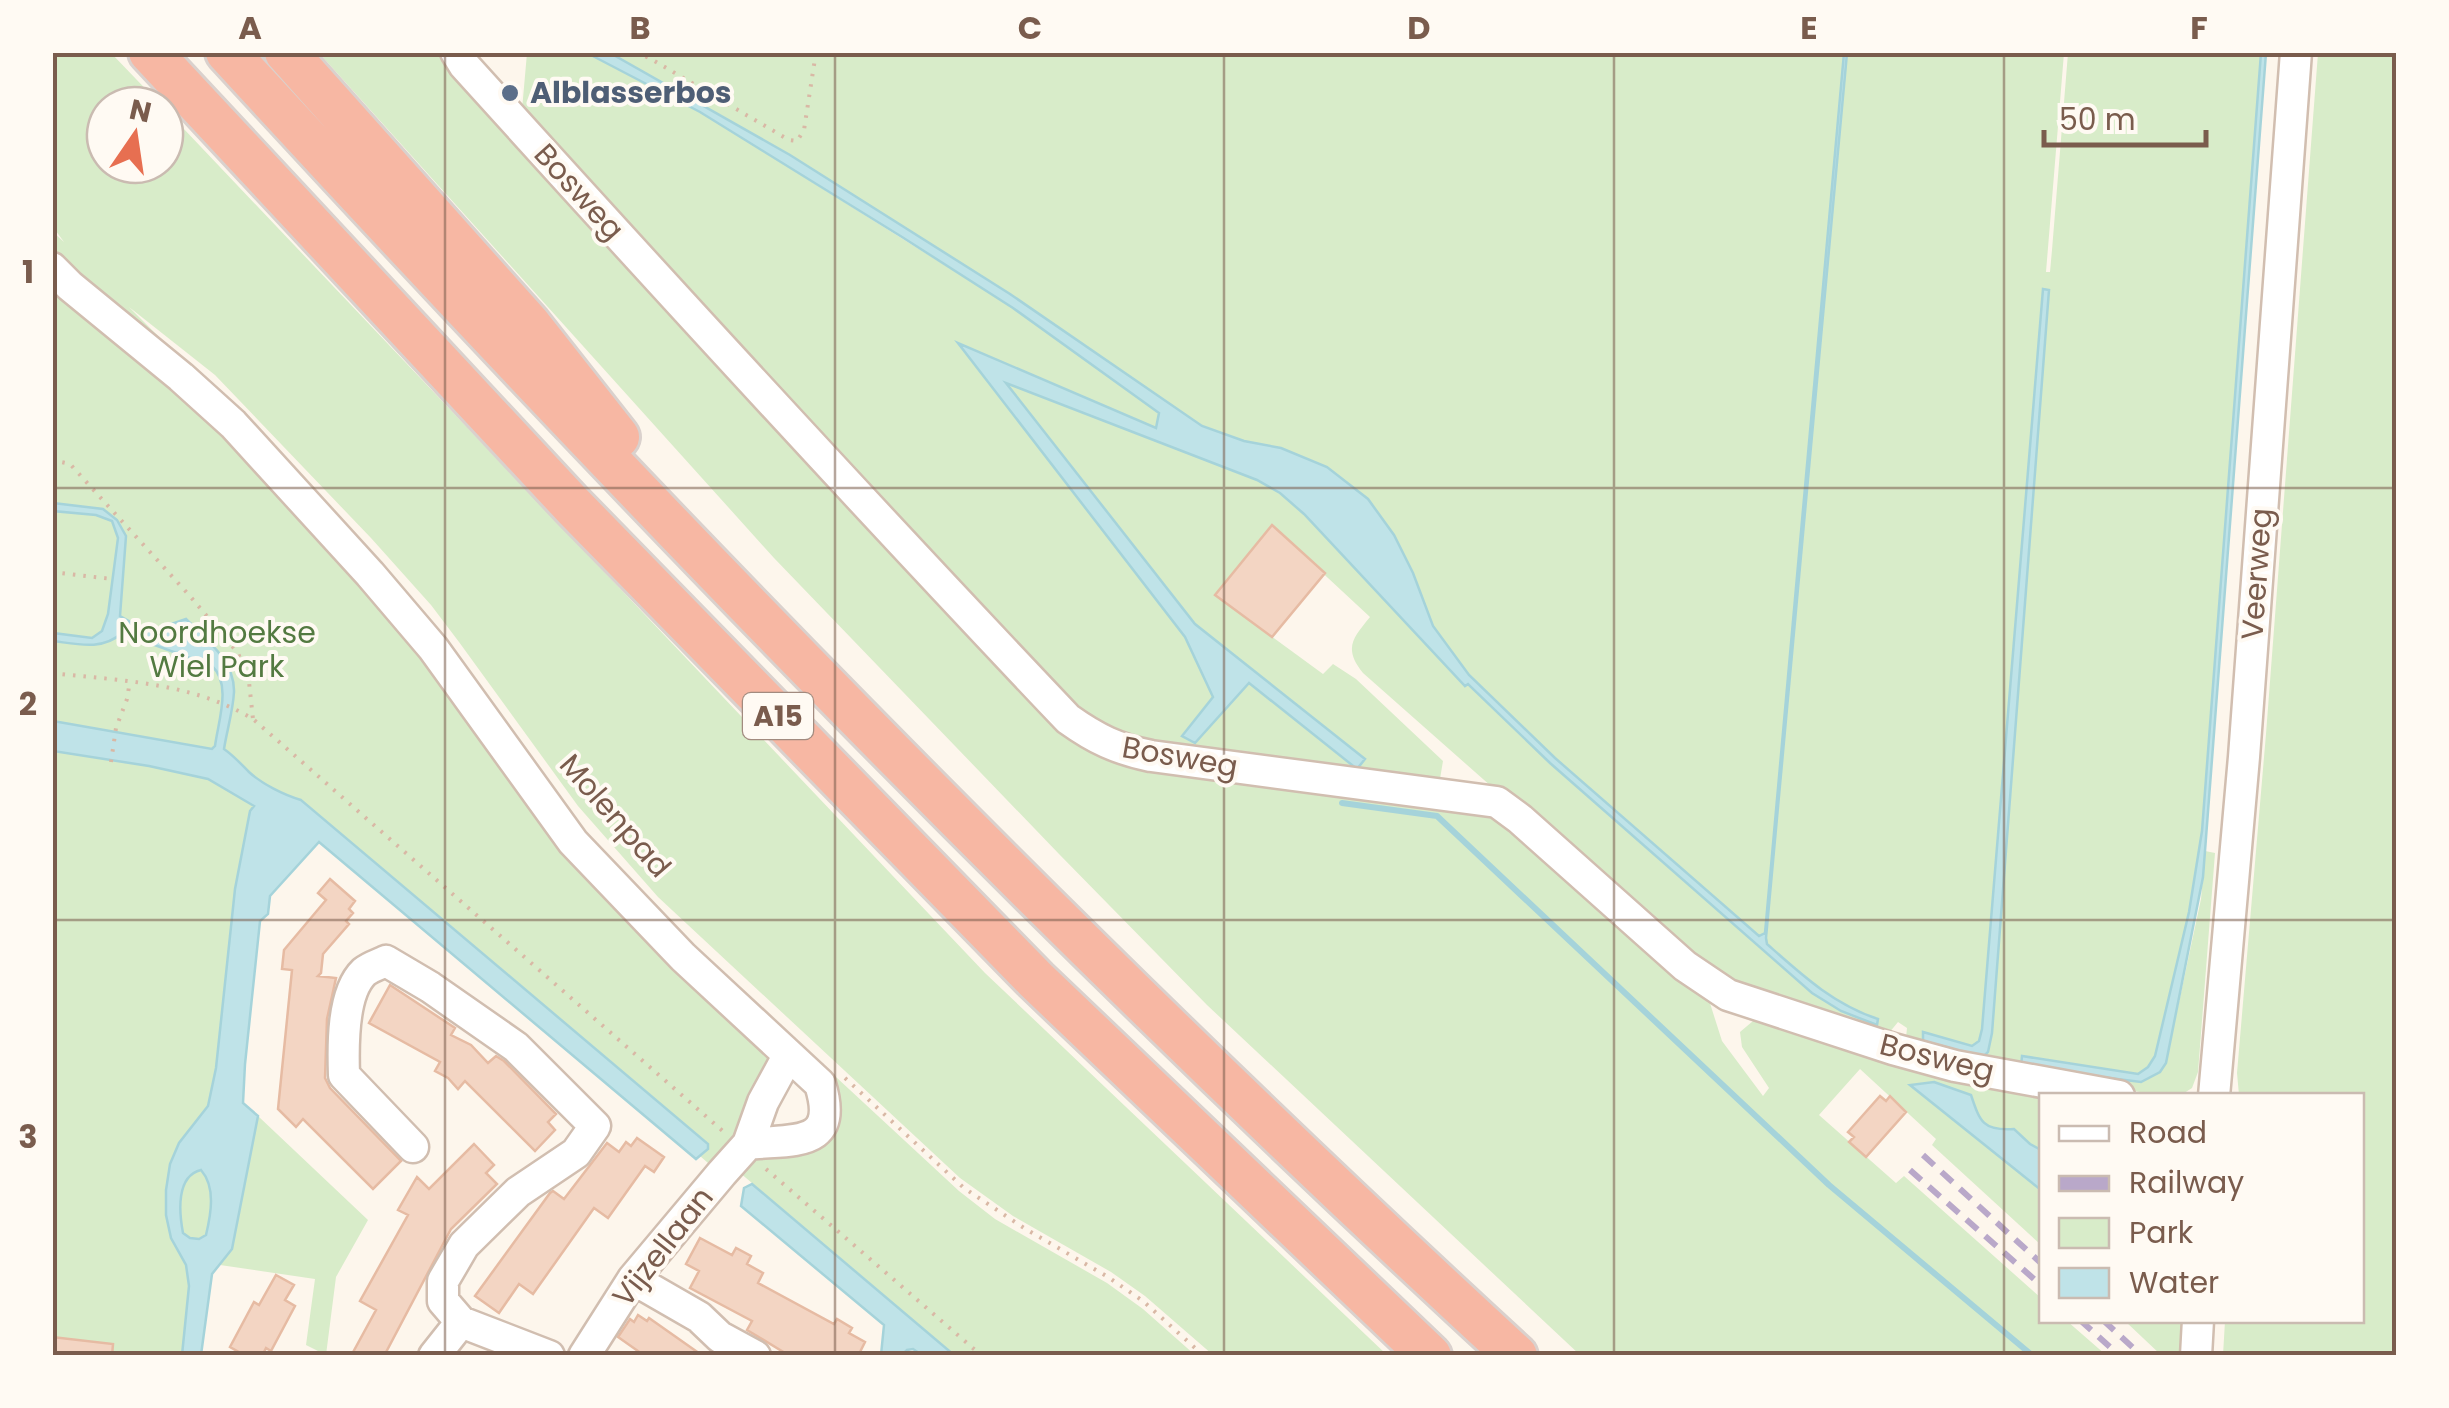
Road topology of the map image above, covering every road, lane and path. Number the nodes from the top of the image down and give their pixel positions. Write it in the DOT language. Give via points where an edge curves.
graph roads {
  1 [pos="150,52"];
  2 [pos="228,52"];
  3 [pos="286,52"];
  4 [pos="456,52"];
  5 [pos="636,52"];
  6 [pos="816,52"];
  7 [pos="2296,52"];
  8 [pos="52,268"];
  9 [pos="52,460"];
  10 [pos="52,572"];
  11 [pos="112,579"];
  12 [pos="770,630"];
  13 [pos="52,672"];
  14 [pos="130,682"];
  15 [pos="253,719"];
  16 [pos="111,762"];
  17 [pos="788,1056"];
  18 [pos="846,1079"];
  19 [pos="2102,1093"];
  20 [pos="2214,1093"];
  21 [pos="413,1147"];
  22 [pos="746,1147"];
  23 [pos="633,1280"];
  24 [pos="461,1322"];
  25 [pos="2198,1323"];
  26 [pos="434,1356"];
  27 [pos="548,1356"];
  28 [pos="584,1356"];
  29 [pos="755,1356"];
  30 [pos="982,1356"];
  31 [pos="1204,1356"];
  32 [pos="1430,1356"];
  33 [pos="1516,1356"];
  34 [pos="2196,1356"];
  1 -- 32 [label="highway, A15" via="572,505 1022,966"];
  2 -- 12 [label="highway, A15"];
  3 -- 12 [label="highway, A15" via="529,324"];
  4 -- 19 [label="street, Bosweg" via="884,526 1068,719 1093,736 1151,756 1496,802 1685,966 1728,995 1954,1066"];
  5 -- 6 [label="path" via="797,141"];
  7 -- 20 [label="street, Veerweg"];
  8 -- 17 [label="street" via="232,424 433,648 573,842"];
  9 -- 15 [label="path" via="70,464 238,653"];
  10 -- 11 [label="path"];
  12 -- 33 [label="highway, A15" via="1077,937"];
  13 -- 14 [label="path"];
  14 -- 15 [label="path" via="190,691"];
  14 -- 16 [label="path"];
  15 -- 22 [label="path"];
  17 -- 22 [label="street, Vijzellaan"];
  17 -- 22 [label="street" via="820,1084 826,1105 820,1130 810,1138"];
  18 -- 31 [label="path" via="964,1188 1143,1301"];
  21 -- 24 [label="street" via="344,1075 342,1041 353,988 366,970 386,960 516,1046 595,1126 576,1154 518,1192 464,1245 442,1280 443,1301"];
  22 -- 23 [label="street, Vijzellaan"];
  22 -- 30 [label="path"];
  23 -- 28 [label="street, Vijzellaan"];
  23 -- 29 [label="street"];
  24 -- 26 [label="street"];
  24 -- 27 [label="street"];
  25 -- 34 [label="street"];
}
